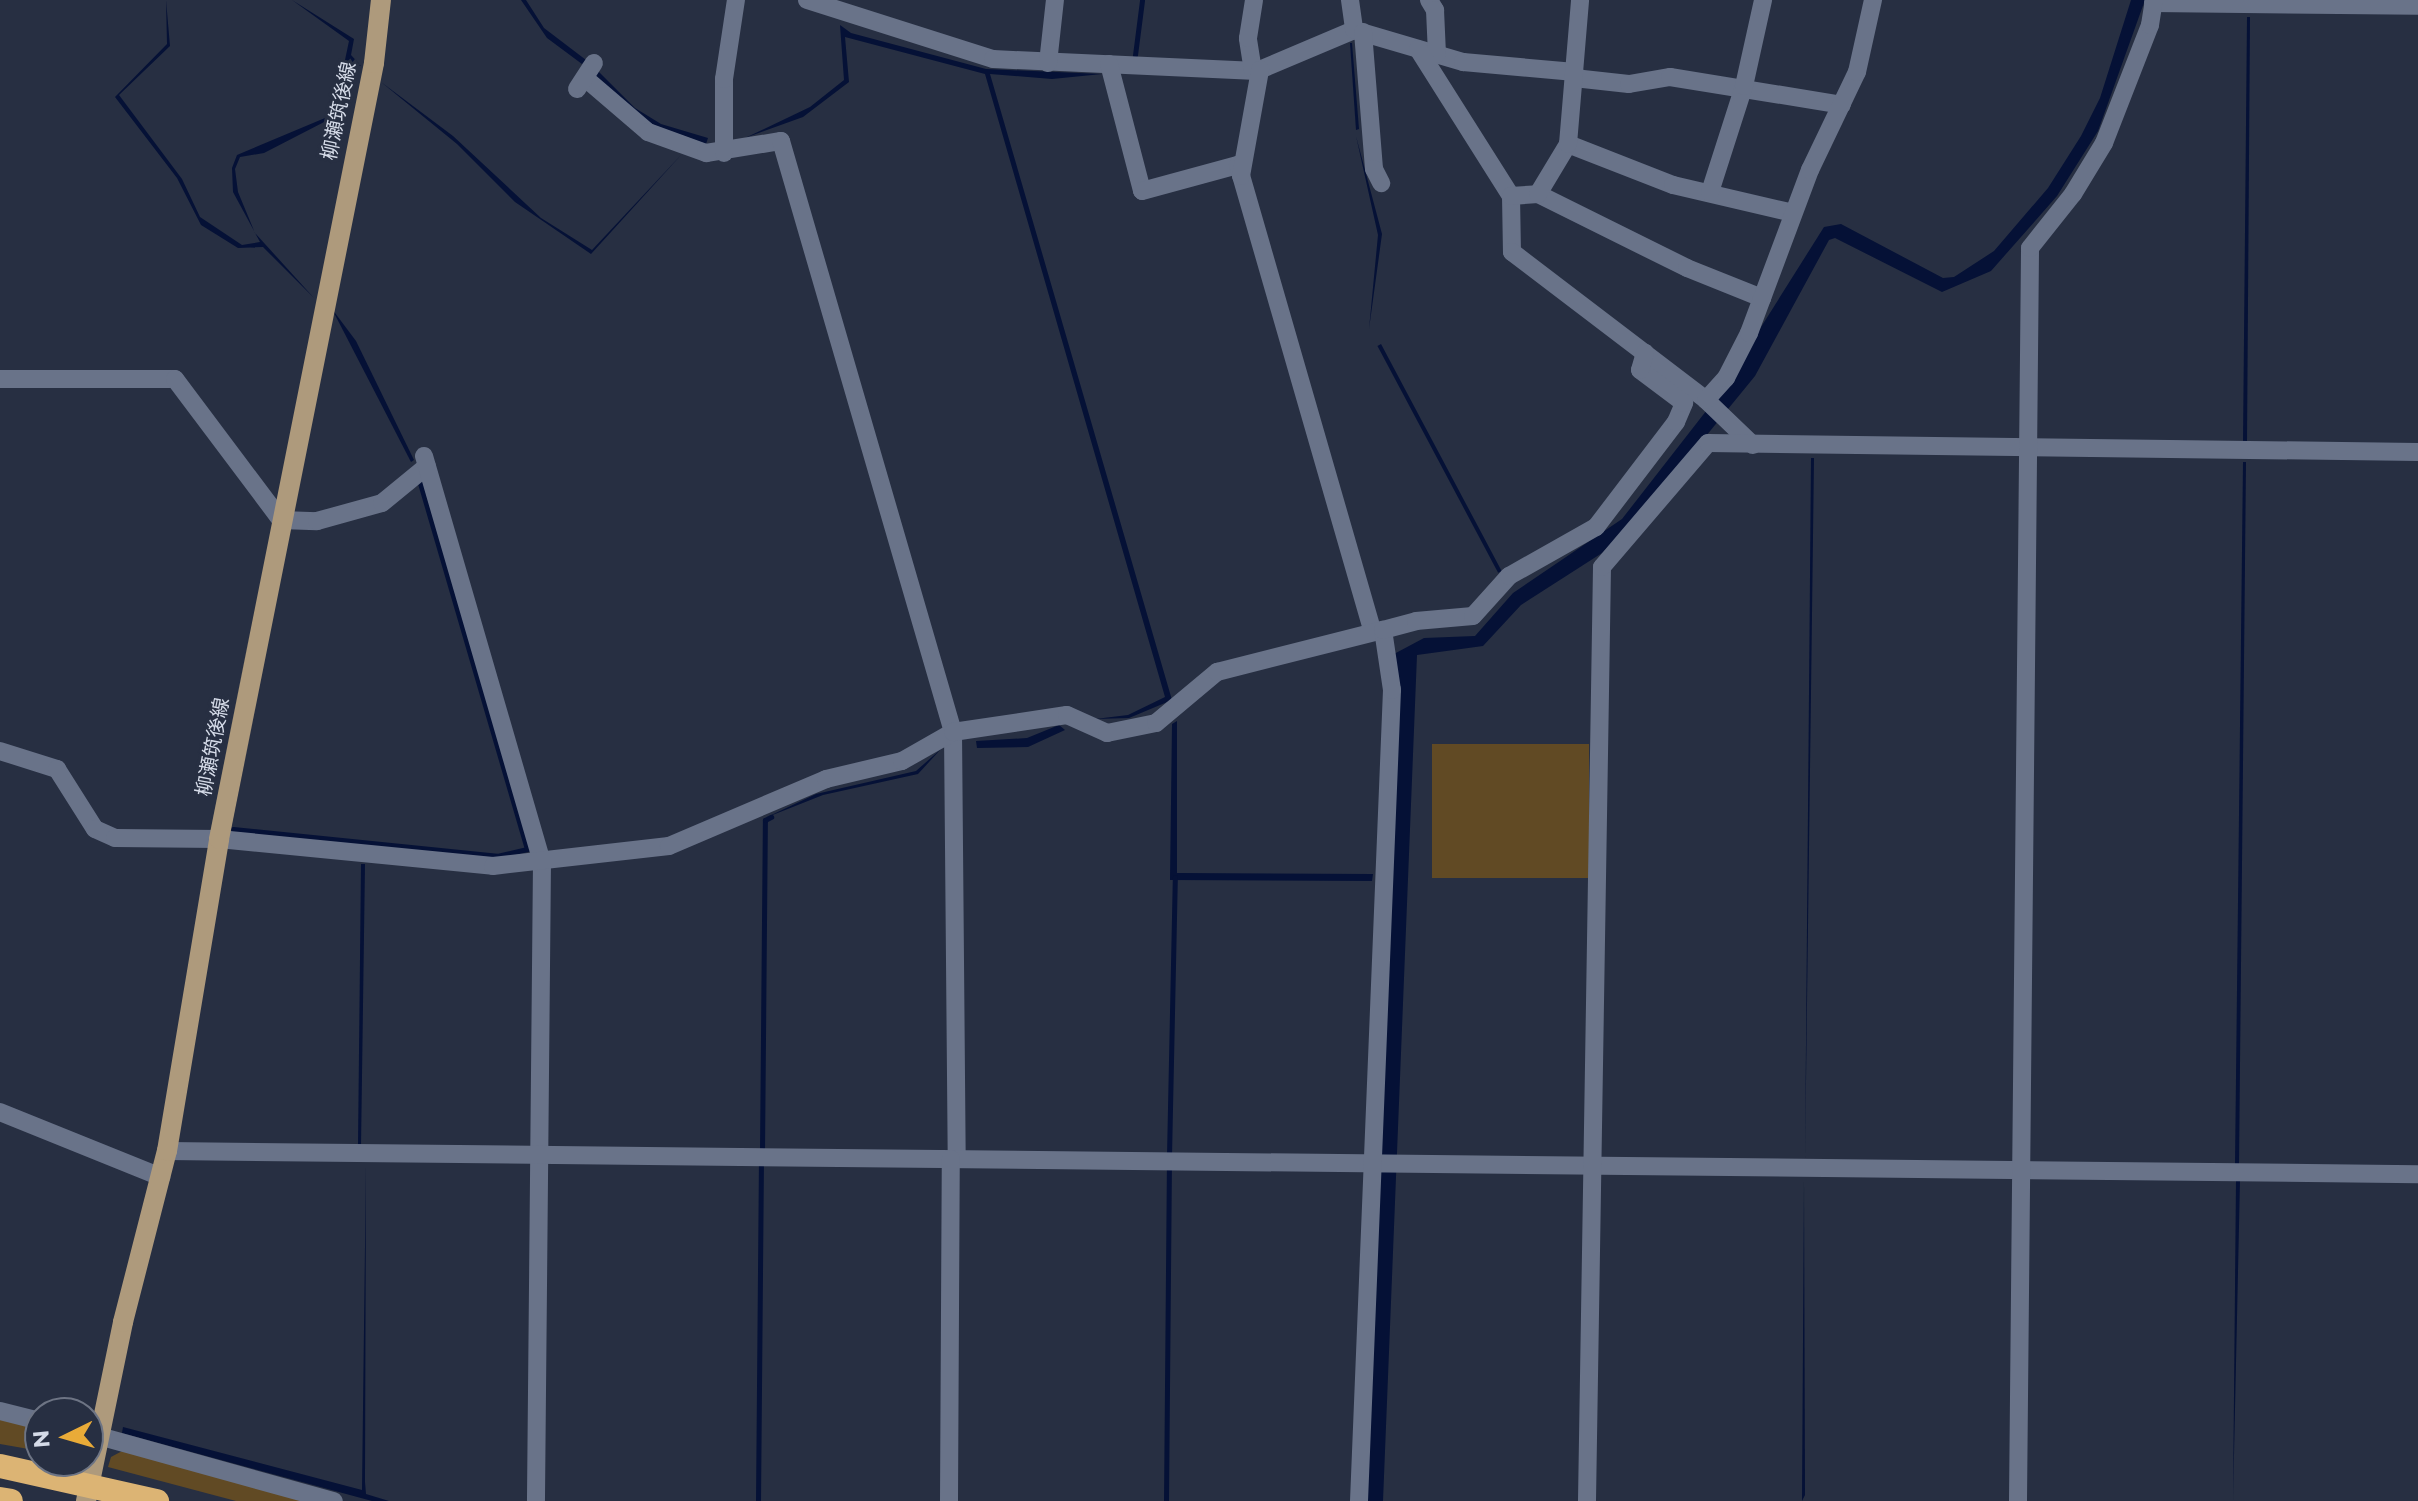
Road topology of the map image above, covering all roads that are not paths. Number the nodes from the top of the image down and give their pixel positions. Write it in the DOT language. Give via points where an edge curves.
graph roads {
  1 [pos="381,0"];
  2 [pos="736,0"];
  3 [pos="807,0"];
  4 [pos="1055,0"];
  5 [pos="1254,0"];
  6 [pos="1350,0"];
  7 [pos="1429,0"];
  8 [pos="1580,0"];
  9 [pos="1763,0"];
  10 [pos="1873,0"];
  11 [pos="2153,1"];
  12 [pos="2418,6"];
  13 [pos="1359,31"];
  14 [pos="1418,49"];
  15 [pos="1437,54"];
  16 [pos="1048,63"];
  17 [pos="1109,64"];
  18 [pos="1256,70"];
  19 [pos="1574,75"];
  20 [pos="586,77"];
  21 [pos="1744,86"];
  22 [pos="1842,105"];
  23 [pos="1568,144"];
  24 [pos="724,153"];
  25 [pos="1241,176"];
  26 [pos="1381,183"];
  27 [pos="1710,192"];
  28 [pos="1538,194"];
  29 [pos="1511,196"];
  30 [pos="1793,213"];
  31 [pos="1762,298"];
  32 [pos="1645,353"];
  33 [pos="0,379"];
  34 [pos="1706,400"];
  35 [pos="1753,445"];
  36 [pos="2028,449"];
  37 [pos="2418,452"];
  38 [pos="281,520"];
  39 [pos="1378,631"];
  40 [pos="953,732"];
  41 [pos="0,751"];
  42 [pos="219,839"];
  43 [pos="542,861"];
  44 [pos="0,1112"];
  45 [pos="167,1151"];
  46 [pos="542,1156"];
  47 [pos="954,1159"];
  48 [pos="1372,1165"];
  49 [pos="1591,1166"];
  50 [pos="2021,1170"];
  51 [pos="2418,1174"];
  52 [pos="161,1177"];
  53 [pos="104,1397"];
  54 [pos="0,1411"];
  55 [pos="24,1417"];
  56 [pos="104,1437"];
  57 [pos="0,1466"];
  58 [pos="89,1477"];
  59 [pos="0,1499"];
  60 [pos="11,1501"];
  61 [pos="86,1501"];
  62 [pos="157,1501"];
  63 [pos="334,1501"];
  64 [pos="536,1501"];
  65 [pos="949,1501"];
  66 [pos="1359,1501"];
  67 [pos="1587,1501"];
  68 [pos="2018,1501"];
  1 -- 38 [label="main road, 柳瀬筑後線" via="374,63"];
  2 -- 24 [label="street" via="724,79"];
  3 -- 16 [label="street" via="993,59"];
  4 -- 16 [label="street"];
  5 -- 18 [label="street" via="1248,38"];
  6 -- 13 [label="street"];
  7 -- 15 [label="street" via="1435,10"];
  8 -- 19 [label="street"];
  9 -- 21 [label="street"];
  10 -- 22 [label="street" via="1857,72"];
  11 -- 12 [label="street"];
  11 -- 36 [label="street" via="2150,25 2104,143 2073,194 2030,248"];
  13 -- 14 [label="street"];
  13 -- 18 [label="street"];
  13 -- 26 [label="street" via="1374,169"];
  14 -- 15 [label="street"];
  14 -- 29 [label="street"];
  15 -- 19 [label="street"];
  16 -- 17 [label="street"];
  17 -- 18 [label="street"];
  17 -- 25 [label="street" via="1142,191 1238,165"];
  18 -- 25 [label="street"];
  19 -- 21 [label="street" via="1629,84 1670,77"];
  19 -- 23 [label="street"];
  20 -- 24 [label="street" via="648,132 706,153"];
  21 -- 22 [label="street"];
  21 -- 27 [label="street"];
  22 -- 30 [label="street"];
  23 -- 27 [label="street" via="1673,185"];
  23 -- 28 [label="street"];
  24 -- 40 [label="street" via="781,141"];
  25 -- 39 [label="street"];
  27 -- 30 [label="street"];
  28 -- 29 [label="street"];
  28 -- 31 [label="street" via="1687,268"];
  29 -- 32 [label="street" via="1512,252"];
  30 -- 31 [label="street"];
  31 -- 34 [label="street" via="1726,378"];
  32 -- 34 [label="street"];
  32 -- 39 [label="street" via="1640,370 1684,403 1676,422 1596,527 1509,576 1473,616"];
  33 -- 38 [label="street" via="175,379"];
  34 -- 35 [label="street"];
  35 -- 36 [label="street"];
  35 -- 49 [label="street" via="1708,443 1652,515 1602,567"];
  36 -- 37 [label="street"];
  36 -- 50 [label="street"];
  38 -- 42 [label="main road, 柳瀬筑後線"];
  38 -- 43 [label="street" via="317,521 382,503 425,461"];
  39 -- 40 [label="street" via="1217,672 1156,723 1107,733 1067,715"];
  39 -- 48 [label="street" via="1392,690"];
  40 -- 43 [label="street" via="902,761 826,779 669,846"];
  40 -- 47 [label="street"];
  41 -- 42 [label="street" via="57,769 95,829 115,838"];
  42 -- 43 [label="street" via="493,866"];
  42 -- 45 [label="main road, 柳瀬筑後線"];
  43 -- 46 [label="street"];
  44 -- 52 [label="street"];
  45 -- 46 [label="street"];
  45 -- 52 [label="main road, 柳瀬筑後線"];
  46 -- 47 [label="street"];
  46 -- 64 [label="street"];
  47 -- 48 [label="street"];
  47 -- 65 [label="street"];
  48 -- 49 [label="street"];
  48 -- 66 [label="street"];
  49 -- 50 [label="street"];
  49 -- 67 [label="street"];
  50 -- 51 [label="street"];
  50 -- 68 [label="street"];
  52 -- 53 [label="main road, 柳瀬筑後線"];
  54 -- 55 [label="street"];
  56 -- 63 [label="street"];
  57 -- 62 [label="highway"];
  58 -- 61 [label="main road, 柳瀬筑後線"];
  59 -- 60 [label="highway"];
}
